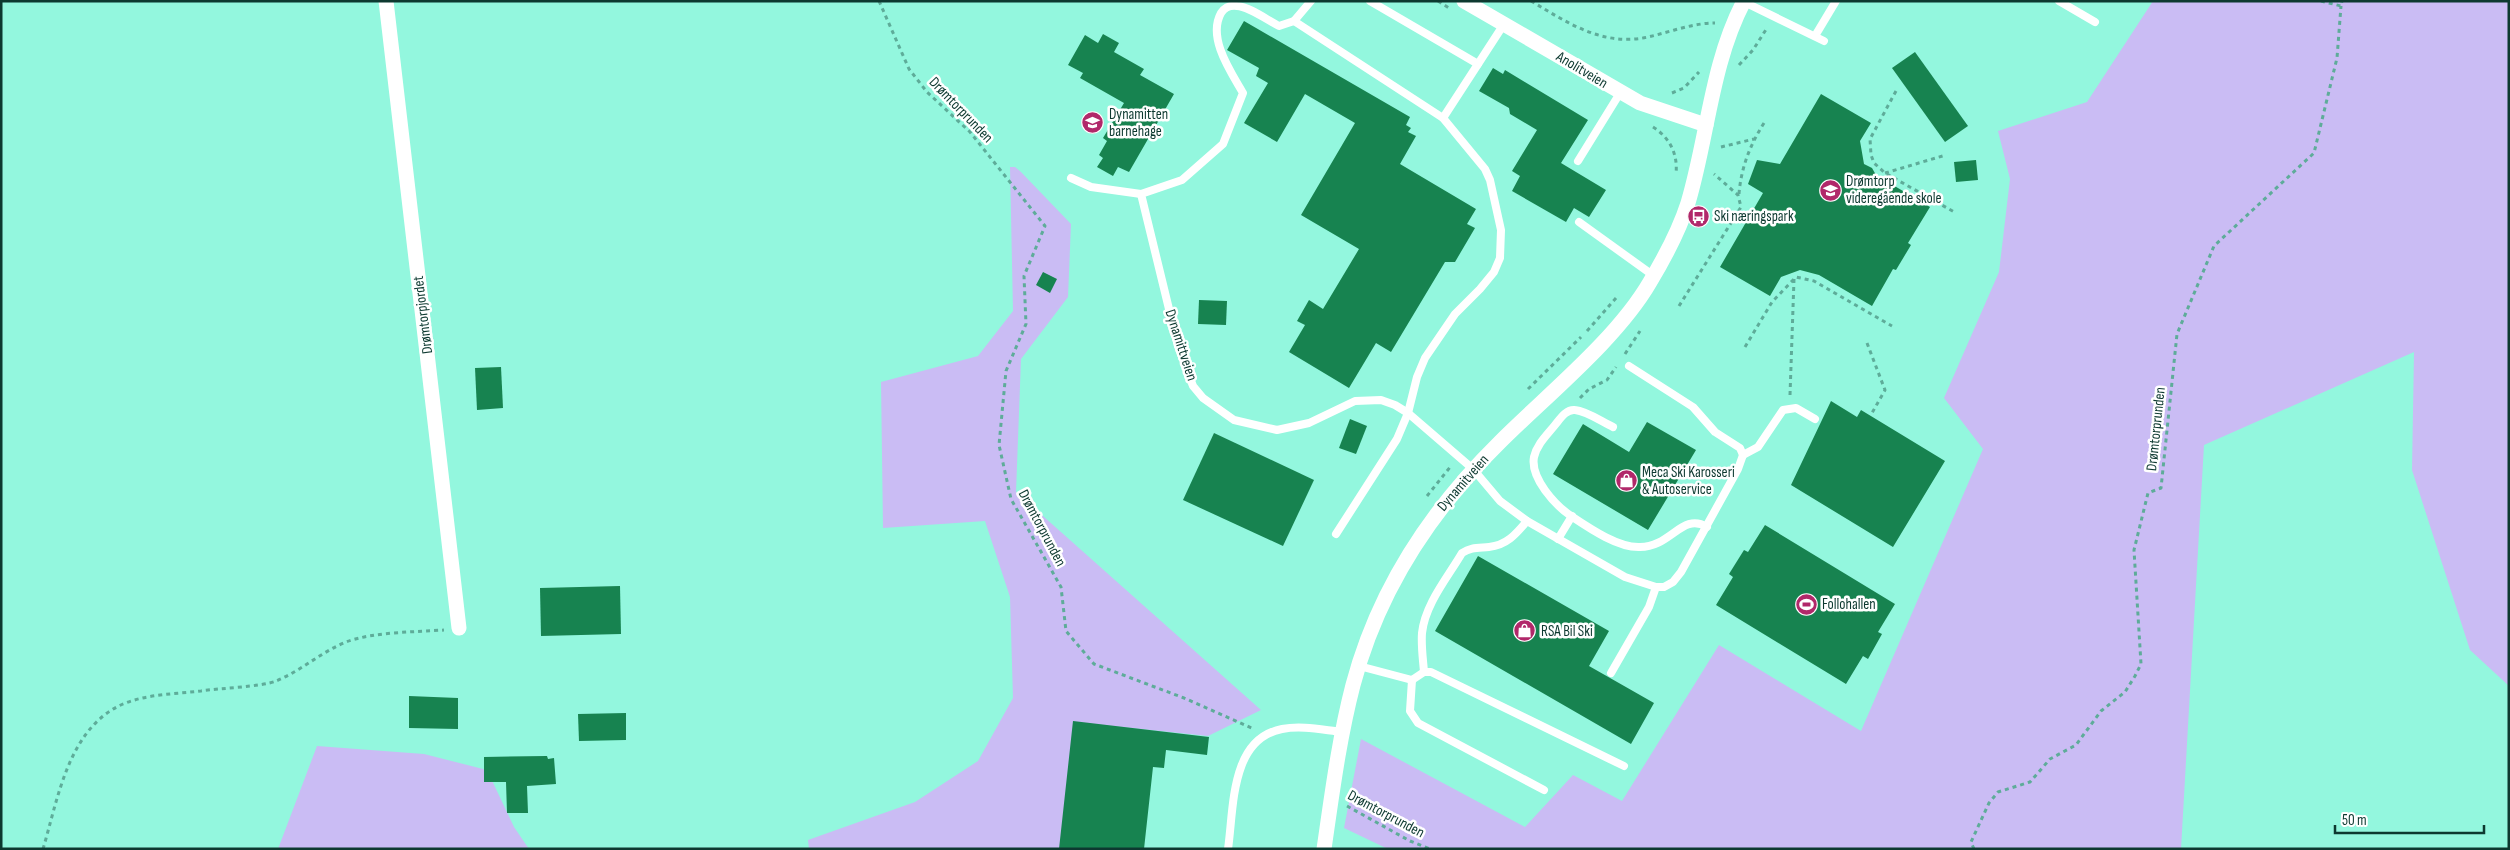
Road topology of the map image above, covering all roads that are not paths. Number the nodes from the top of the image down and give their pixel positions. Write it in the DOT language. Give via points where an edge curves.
graph roads {
  1 [pos="386,1"];
  2 [pos="1311,1"];
  3 [pos="1370,1"];
  4 [pos="1464,1"];
  5 [pos="1744,1"];
  6 [pos="1836,1"];
  7 [pos="2058,1"];
  8 [pos="1294,21"];
  9 [pos="2095,22"];
  10 [pos="1504,24"];
  11 [pos="1815,36"];
  12 [pos="1824,41"];
  13 [pos="1478,64"];
  14 [pos="1620,93"];
  15 [pos="1444,118"];
  16 [pos="1706,125"];
  17 [pos="1578,162"];
  18 [pos="1071,178"];
  19 [pos="1141,194"];
  20 [pos="1579,222"];
  21 [pos="1654,276"];
  22 [pos="1629,366"];
  23 [pos="1408,413"];
  24 [pos="1815,419"];
  25 [pos="1613,427"];
  26 [pos="1743,455"];
  27 [pos="1473,469"];
  28 [pos="1572,516"];
  29 [pos="1527,521"];
  30 [pos="1707,527"];
  31 [pos="1336,534"];
  32 [pos="1558,539"];
  33 [pos="1656,587"];
  34 [pos="459,628"];
  35 [pos="1359,666"];
  36 [pos="1424,672"];
  37 [pos="1611,673"];
  38 [pos="1412,680"];
  39 [pos="1343,732"];
  40 [pos="1624,766"];
  41 [pos="1544,790"];
  42 [pos="1228,849"];
  43 [pos="1324,849"];
  1 -- 34 [label="street, Drømtorpjordet"];
  2 -- 8 [label="lane"];
  3 -- 13 [label="lane"];
  4 -- 10 [label="street, Anolitveien"];
  5 -- 11 [label="lane"];
  5 -- 16 [label="street, Dynamitveien" via="1720,64"];
  6 -- 11 [label="lane"];
  7 -- 9 [label="lane"];
  8 -- 15 [label="lane"];
  8 -- 19 [label="lane" via="1279,26 1239,6 1223,10 1216,29 1219,42 1243,92 1223,144 1182,180"];
  10 -- 13 [label="lane"];
  10 -- 14 [label="street, Anolitveien"];
  11 -- 12 [label="lane"];
  13 -- 15 [label="lane"];
  14 -- 16 [label="street, Anolitveien" via="1662,112"];
  14 -- 17 [label="lane"];
  15 -- 23 [label="lane" via="1485,169 1490,180 1502,248 1494,272 1455,314 1425,358"];
  16 -- 21 [label="street, Dynamitveien" via="1682,218"];
  18 -- 19 [label="lane" via="1091,187"];
  19 -- 23 [label="lane, Dynamittveien" via="1178,346 1193,386 1203,398 1234,420 1277,430 1309,423 1355,401 1381,400"];
  20 -- 21 [label="lane"];
  21 -- 27 [label="street, Dynamitveien" via="1615,328"];
  22 -- 26 [label="lane" via="1693,407 1715,432 1740,448"];
  23 -- 27 [label="lane, Dynamittveien"];
  23 -- 31 [label="lane" via="1396,439"];
  24 -- 26 [label="lane" via="1796,408 1789,408 1779,414 1758,447"];
  25 -- 28 [label="lane" via="1577,410 1570,410 1562,415 1534,456 1534,466 1541,482 1558,505"];
  26 -- 30 [label="lane"];
  27 -- 29 [label="lane, Dynamittveien" via="1500,501"];
  27 -- 35 [label="street, Dynamitveien" via="1435,515 1401,568 1377,616"];
  28 -- 30 [label="lane" via="1615,541 1638,548 1657,545 1692,522"];
  28 -- 32 [label="lane"];
  29 -- 32 [label="lane, Dynamittveien"];
  29 -- 36 [label="lane" via="1499,545 1468,549 1462,553 1429,609 1424,624"];
  30 -- 33 [label="lane" via="1673,582"];
  32 -- 33 [label="lane, Dynamittveien" via="1625,578"];
  33 -- 37 [label="lane" via="1649,607"];
  35 -- 38 [label="lane"];
  35 -- 39 [label="street, Dynamitveien"];
  36 -- 38 [label="lane"];
  36 -- 40 [label="lane" via="1437,675"];
  38 -- 41 [label="lane" via="1410,711 1418,723"];
  39 -- 42 [label="lane" via="1293,728 1266,734 1250,747 1239,769"];
  39 -- 43 [label="street, Dynamitveien"];
}
